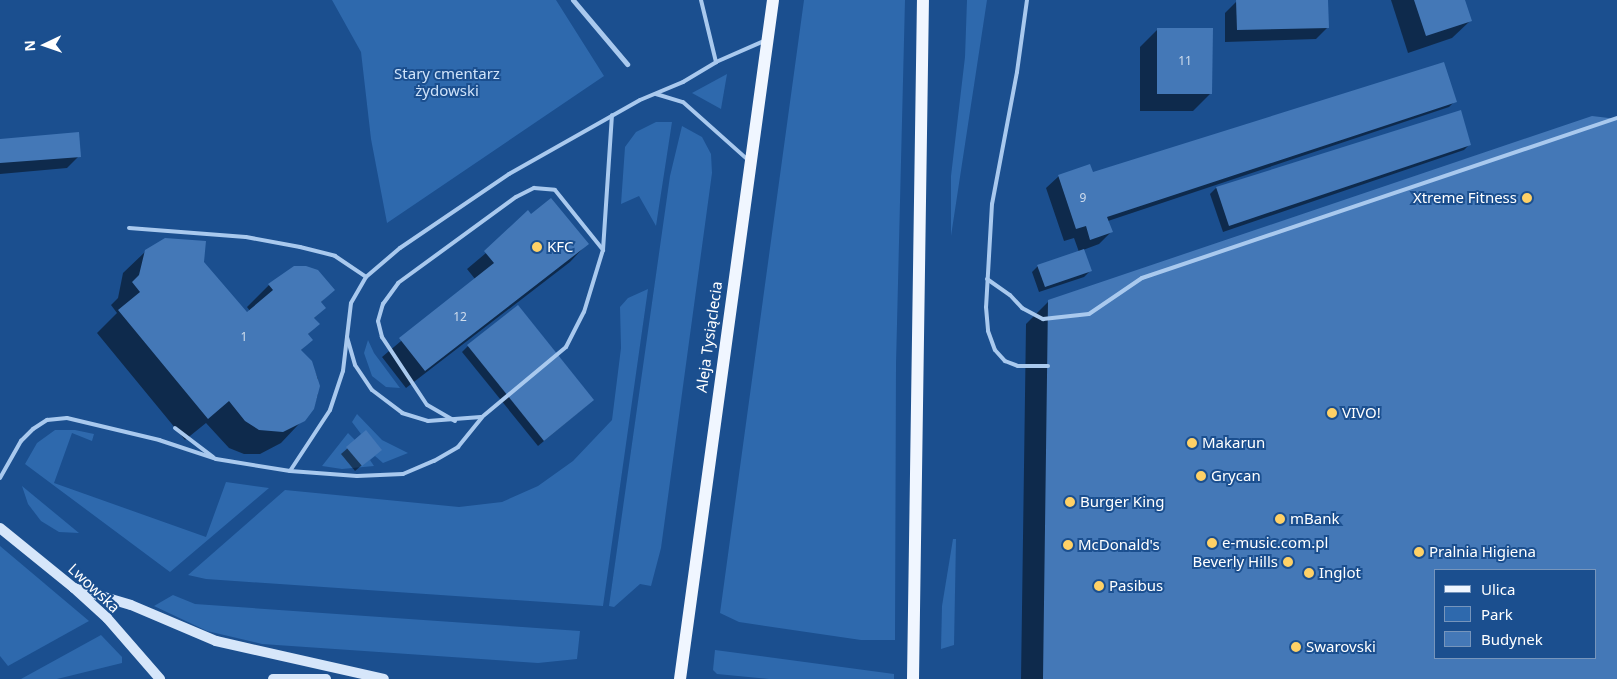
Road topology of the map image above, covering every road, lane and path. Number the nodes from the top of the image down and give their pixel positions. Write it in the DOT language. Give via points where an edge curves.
graph roads {
  1 [pos="573,0"];
  2 [pos="701,0"];
  3 [pos="773,0"];
  4 [pos="924,0"];
  5 [pos="1026,0"];
  6 [pos="767,40"];
  7 [pos="716,62"];
  8 [pos="627,64"];
  9 [pos="656,94"];
  10 [pos="612,115"];
  11 [pos="1617,118"];
  12 [pos="750,162"];
  13 [pos="129,228"];
  14 [pos="603,250"];
  15 [pos="366,277"];
  16 [pos="987,279"];
  17 [pos="345,333"];
  18 [pos="1048,366"];
  19 [pos="482,417"];
  20 [pos="455,421"];
  21 [pos="175,428"];
  22 [pos="216,459"];
  23 [pos="290,471"];
  24 [pos="0,478"];
  25 [pos="0,528"];
  26 [pos="74,588"];
  27 [pos="160,679"];
  28 [pos="273,679"];
  29 [pos="326,679"];
  30 [pos="384,679"];
  31 [pos="680,679"];
  32 [pos="913,679"];
  1 -- 8 [label="street"];
  2 -- 7 [label="lane"];
  3 -- 6 [label="main road, Aleja Tysiąclecia"];
  4 -- 32 [label="main road"];
  5 -- 16 [label="lane" via="1017,72 992,204"];
  6 -- 7 [label="lane"];
  6 -- 12 [label="main road, Aleja Tysiąclecia"];
  7 -- 9 [label="lane"];
  9 -- 10 [label="lane"];
  9 -- 12 [label="lane" via="683,102"];
  10 -- 14 [label="lane"];
  10 -- 15 [label="lane" via="509,174 400,248"];
  11 -- 16 [label="lane" via="1142,278 1089,314 1043,319 1022,308"];
  12 -- 31 [label="main road, Aleja Tysiąclecia"];
  13 -- 15 [label="lane" via="246,237 300,247 335,256"];
  14 -- 19 [label="lane" via="584,312 566,347"];
  14 -- 20 [label="lane" via="555,190 534,188 516,197 398,282 383,304 378,321 382,337 427,405"];
  15 -- 17 [label="lane" via="351,303"];
  16 -- 18 [label="lane" via="988,332 995,350 1005,361 1018,366"];
  17 -- 20 [label="lane" via="355,365 372,390 402,413 428,421"];
  17 -- 23 [label="lane" via="343,371 330,410"];
  19 -- 20 [label="lane"];
  19 -- 23 [label="lane" via="458,447 434,462 403,474 357,476"];
  21 -- 22 [label="lane"];
  22 -- 23 [label="lane"];
  22 -- 24 [label="lane" via="92,422 67,418 47,420 21,441"];
  25 -- 26 [label="main road, Lwowska"];
  26 -- 27 [label="main road, Lwowska" via="112,624"];
  26 -- 30 [label="main road" via="131,605 216,642"];
  28 -- 29 [label="main road"];
}
